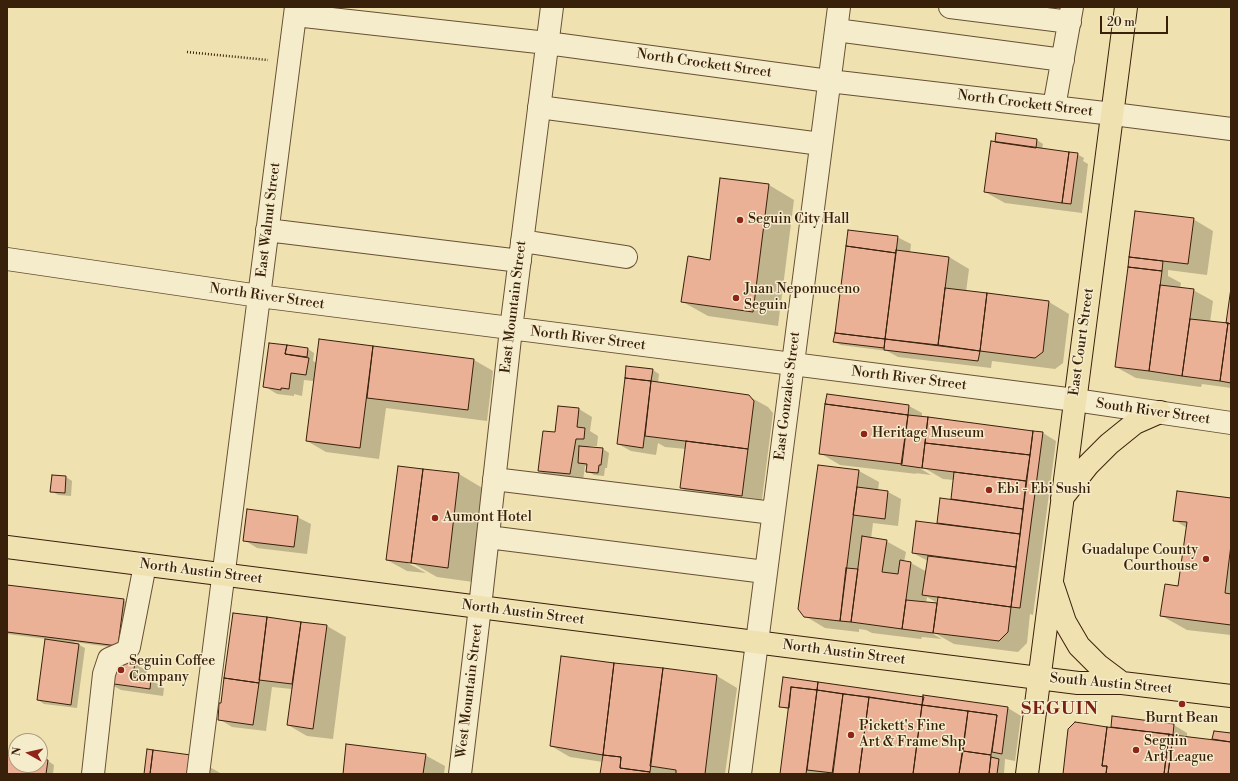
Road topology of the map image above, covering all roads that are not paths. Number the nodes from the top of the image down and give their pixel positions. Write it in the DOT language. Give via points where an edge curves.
graph roads {
  1 [pos="552,7"];
  2 [pos="839,7"];
  3 [pos="950,7"];
  4 [pos="1126,7"];
  5 [pos="295,11"];
  6 [pos="1071,15"];
  7 [pos="836,30"];
  8 [pos="548,43"];
  9 [pos="1063,60"];
  10 [pos="829,80"];
  11 [pos="539,107"];
  12 [pos="1054,107"];
  13 [pos="1113,114"];
  14 [pos="1231,129"];
  15 [pos="821,144"];
  16 [pos="267,230"];
  17 [pos="521,251"];
  18 [pos="626,257"];
  19 [pos="7,258"];
  20 [pos="259,296"];
  21 [pos="511,329"];
  22 [pos="792,363"];
  23 [pos="1075,400"];
  24 [pos="1160,412"];
  25 [pos="1231,423"];
  26 [pos="494,479"];
  27 [pos="1062,498"];
  28 [pos="773,513"];
  29 [pos="488,537"];
  30 [pos="7,547"];
  31 [pos="145,565"];
  32 [pos="765,572"];
  33 [pos="223,575"];
  34 [pos="1051,581"];
  35 [pos="480,607"];
  36 [pos="756,642"];
  37 [pos="1038,677"];
  38 [pos="1122,683"];
  39 [pos="1231,696"];
  40 [pos="93,774"];
  41 [pos="198,774"];
  42 [pos="460,774"];
  43 [pos="740,774"];
  44 [pos="1027,774"];
  1 -- 8 [label="street, East Mountain Street"];
  2 -- 7 [label="street, East Gonzales Street"];
  3 -- 6 [label="street"];
  4 -- 13 [label="main road, East Court Street"];
  5 -- 8 [label="street, North Crockett Street"];
  5 -- 16 [label="street, East Walnut Street"];
  6 -- 9 [label="street"];
  7 -- 9 [label="street"];
  7 -- 10 [label="street, East Gonzales Street"];
  8 -- 10 [label="street, North Crockett Street"];
  8 -- 11 [label="street, East Mountain Street"];
  9 -- 12 [label="street"];
  10 -- 12 [label="street, North Crockett Street"];
  10 -- 15 [label="street, East Gonzales Street"];
  11 -- 15 [label="street"];
  11 -- 17 [label="street, East Mountain Street"];
  12 -- 13 [label="street, North Crockett Street"];
  13 -- 14 [label="street, North Crockett Street"];
  13 -- 23 [label="main road, East Court Street"];
  15 -- 22 [label="street, East Gonzales Street"];
  16 -- 17 [label="street"];
  16 -- 20 [label="street, East Walnut Street"];
  17 -- 18 [label="street"];
  17 -- 21 [label="street, East Mountain Street"];
  19 -- 20 [label="street, North River Street"];
  20 -- 21 [label="street, North River Street"];
  20 -- 33 [label="street, East Walnut Street"];
  21 -- 22 [label="street, North River Street"];
  21 -- 26 [label="street, East Mountain Street"];
  22 -- 23 [label="street, North River Street"];
  22 -- 28 [label="street, East Gonzales Street"];
  23 -- 24 [label="street, South River Street"];
  23 -- 27 [label="main road, East Court Street"];
  24 -- 25 [label="street, South River Street"];
  24 -- 27 [label="main road" via="1135,423 1109,444 1088,465"];
  26 -- 28 [label="street"];
  26 -- 29 [label="street, East Mountain Street"];
  27 -- 34 [label="main road, East Court Street"];
  28 -- 32 [label="street, East Gonzales Street"];
  29 -- 32 [label="street"];
  29 -- 35 [label="street, East Mountain Street"];
  30 -- 31 [label="main road, North Austin Street"];
  31 -- 33 [label="main road, North Austin Street"];
  31 -- 40 [label="street" via="129,647 125,652 109,660 104,674"];
  32 -- 36 [label="street, East Gonzales Street"];
  33 -- 35 [label="main road, North Austin Street"];
  33 -- 41 [label="street, East Walnut Street"];
  34 -- 37 [label="main road, East Court Street"];
  34 -- 38 [label="main road" via="1065,622 1079,646 1098,665"];
  35 -- 36 [label="main road, North Austin Street"];
  35 -- 42 [label="street, West Mountain Street"];
  36 -- 37 [label="main road, North Austin Street"];
  36 -- 43 [label="street, East Gonzales Street"];
  37 -- 38 [label="main road, South Austin Street" via="1078,683"];
  37 -- 44 [label="main road, East Court Street"];
  38 -- 39 [label="main road, South Austin Street"];
}
